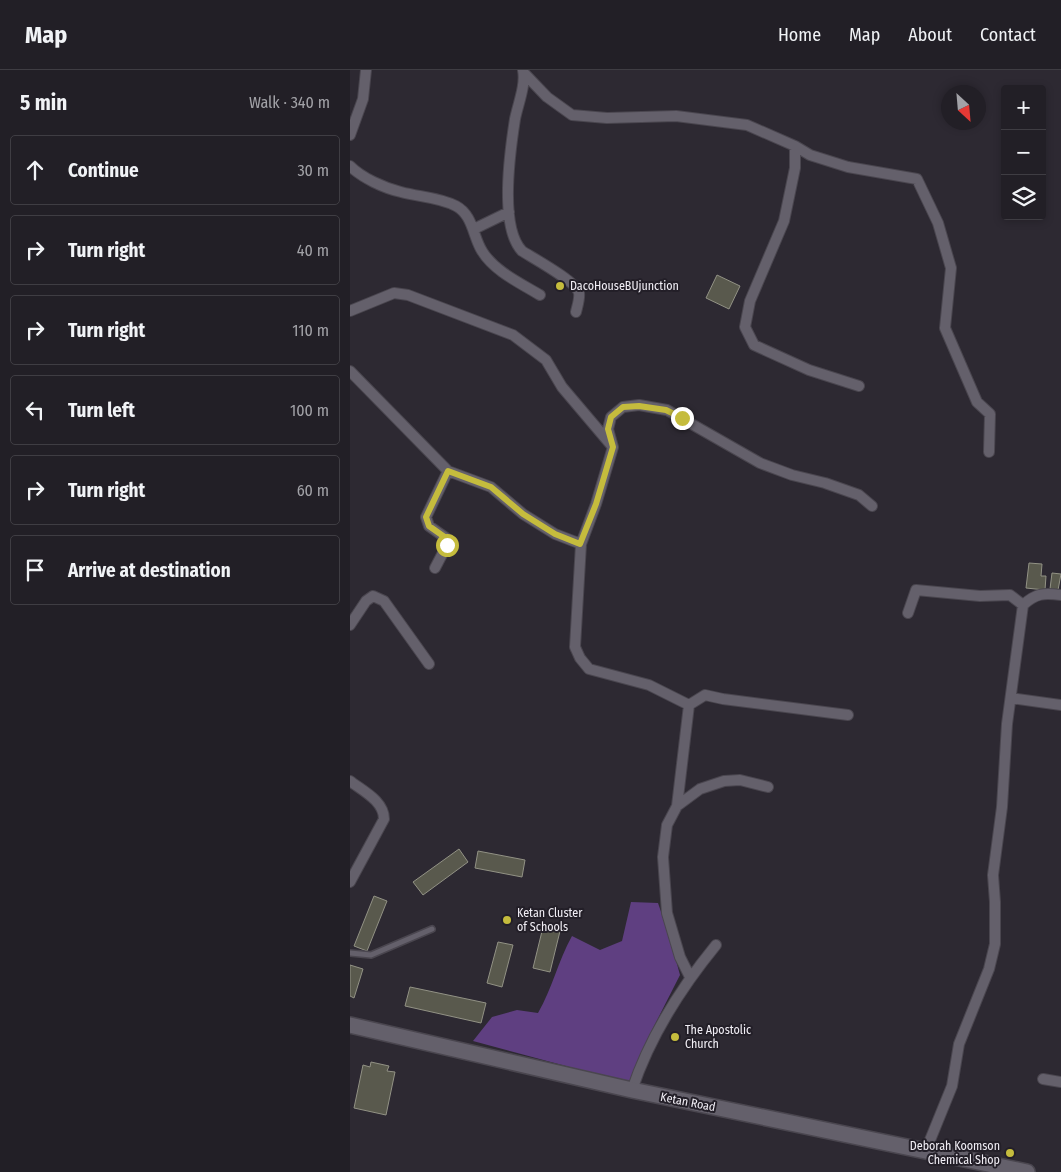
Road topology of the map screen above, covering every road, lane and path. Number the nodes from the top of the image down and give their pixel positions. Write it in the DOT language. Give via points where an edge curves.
graph roads {
  1 [pos="366,70"];
  2 [pos="524,72"];
  3 [pos="350,135"];
  4 [pos="794,146"];
  5 [pos="350,166"];
  6 [pos="509,212"];
  7 [pos="474,230"];
  8 [pos="540,295"];
  9 [pos="350,311"];
  10 [pos="576,312"];
  11 [pos="350,371"];
  12 [pos="859,386"];
  13 [pos="613,447"];
  14 [pos="989,452"];
  15 [pos="448,471"];
  16 [pos="872,506"];
  17 [pos="580,544"];
  18 [pos="435,568"];
  19 [pos="1061,595"];
  20 [pos="1024,605"];
  21 [pos="908,613"];
  22 [pos="350,625"];
  23 [pos="429,664"];
  24 [pos="1011,698"];
  25 [pos="689,705"];
  26 [pos="1061,705"];
  27 [pos="848,715"];
  28 [pos="350,781"];
  29 [pos="768,788"];
  30 [pos="677,806"];
  31 [pos="350,882"];
  32 [pos="432,929"];
  33 [pos="716,945"];
  34 [pos="350,953"];
  35 [pos="690,977"];
  36 [pos="350,1025"];
  37 [pos="1043,1079"];
  38 [pos="1061,1082"];
  39 [pos="632,1090"];
  40 [pos="926,1150"];
  41 [pos="1027,1172"];
  1 -- 3 [label="street" via="363,98"];
  2 -- 4 [label="street" via="547,97 572,115 607,118 676,116 747,125"];
  2 -- 6 [label="street" via="510,163"];
  4 -- 12 [label="street" via="795,168 784,221 750,301 745,327 754,345 809,370"];
  4 -- 14 [label="street" via="810,155 848,167 917,179 938,223 951,268 945,328 976,402 990,414"];
  5 -- 7 [label="street" via="374,182 400,192 458,206"];
  6 -- 7 [label="street"];
  6 -- 10 [label="street" via="513,236 522,251 578,289"];
  7 -- 8 [label="street" via="482,252 499,270"];
  9 -- 13 [label="street" via="394,293 408,295 513,335 546,360 562,386"];
  11 -- 15 [label="street"];
  13 -- 16 [label="street" via="608,429 611,417 623,407 666,410 760,463 859,495"];
  13 -- 17 [label="street"];
  15 -- 17 [label="street" via="491,487 523,514 555,534"];
  15 -- 18 [label="street" via="426,517 429,526 446,538 447,545"];
  17 -- 25 [label="street" via="575,647 580,658 589,669 649,685"];
  19 -- 20 [label="street" via="1044,593 1030,598"];
  20 -- 21 [label="street" via="1010,595 980,596 916,590"];
  20 -- 24 [label="street"];
  22 -- 23 [label="street" via="373,596 384,601"];
  24 -- 26 [label="street"];
  24 -- 40 [label="street" via="993,875 995,944 989,969 960,1044 952,1086"];
  25 -- 27 [label="street" via="705,694"];
  25 -- 30 [label="street"];
  28 -- 31 [label="street" via="376,801 384,811 384,819"];
  29 -- 30 [label="street" via="740,780 724,781 700,789"];
  30 -- 35 [label="street" via="667,825 663,857 667,913 680,957"];
  32 -- 34 [label="lane" via="371,955"];
  33 -- 35 [label="street"];
  35 -- 39 [label="street" via="658,1031"];
  36 -- 39 [label="street, Ketan Road"];
  37 -- 38 [label="street"];
  39 -- 40 [label="street, Ketan Road"];
  40 -- 41 [label="street, Ketan Road"];
}
